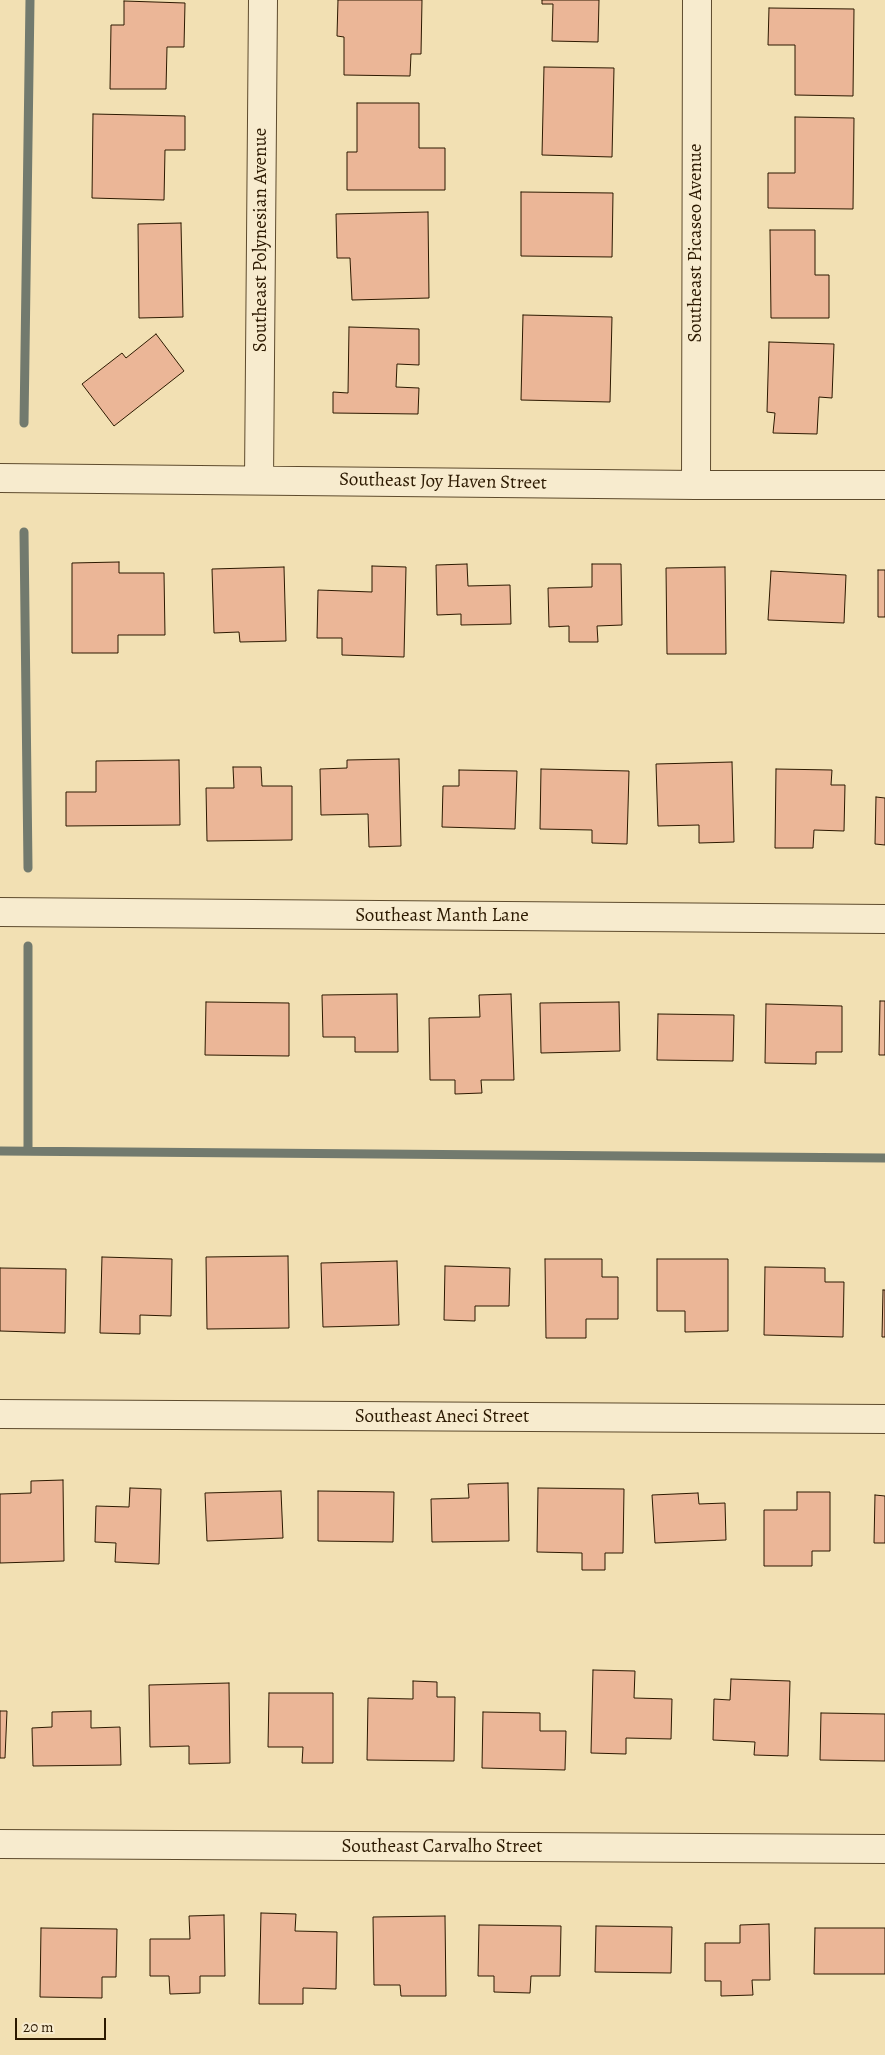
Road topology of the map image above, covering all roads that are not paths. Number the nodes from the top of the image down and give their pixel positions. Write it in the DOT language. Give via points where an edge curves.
graph roads {
  1 [pos="263,0"];
  2 [pos="697,0"];
  3 [pos="0,478"];
  4 [pos="259,480"];
  5 [pos="885,485"];
  6 [pos="696,486"];
  7 [pos="0,912"];
  8 [pos="885,919"];
  9 [pos="0,1414"];
  10 [pos="885,1419"];
  11 [pos="0,1844"];
  12 [pos="885,1849"];
  1 -- 4 [label="street, Southeast Polynesian Avenue"];
  2 -- 6 [label="street, Southeast Picaseo Avenue"];
  3 -- 4 [label="street, Southeast Joy Haven Street"];
  4 -- 6 [label="street, Southeast Joy Haven Street"];
  5 -- 6 [label="street, Southeast Joy Haven Street"];
  7 -- 8 [label="street, Southeast Manth Lane"];
  9 -- 10 [label="street, Southeast Aneci Street"];
  11 -- 12 [label="street, Southeast Carvalho Street"];
}
